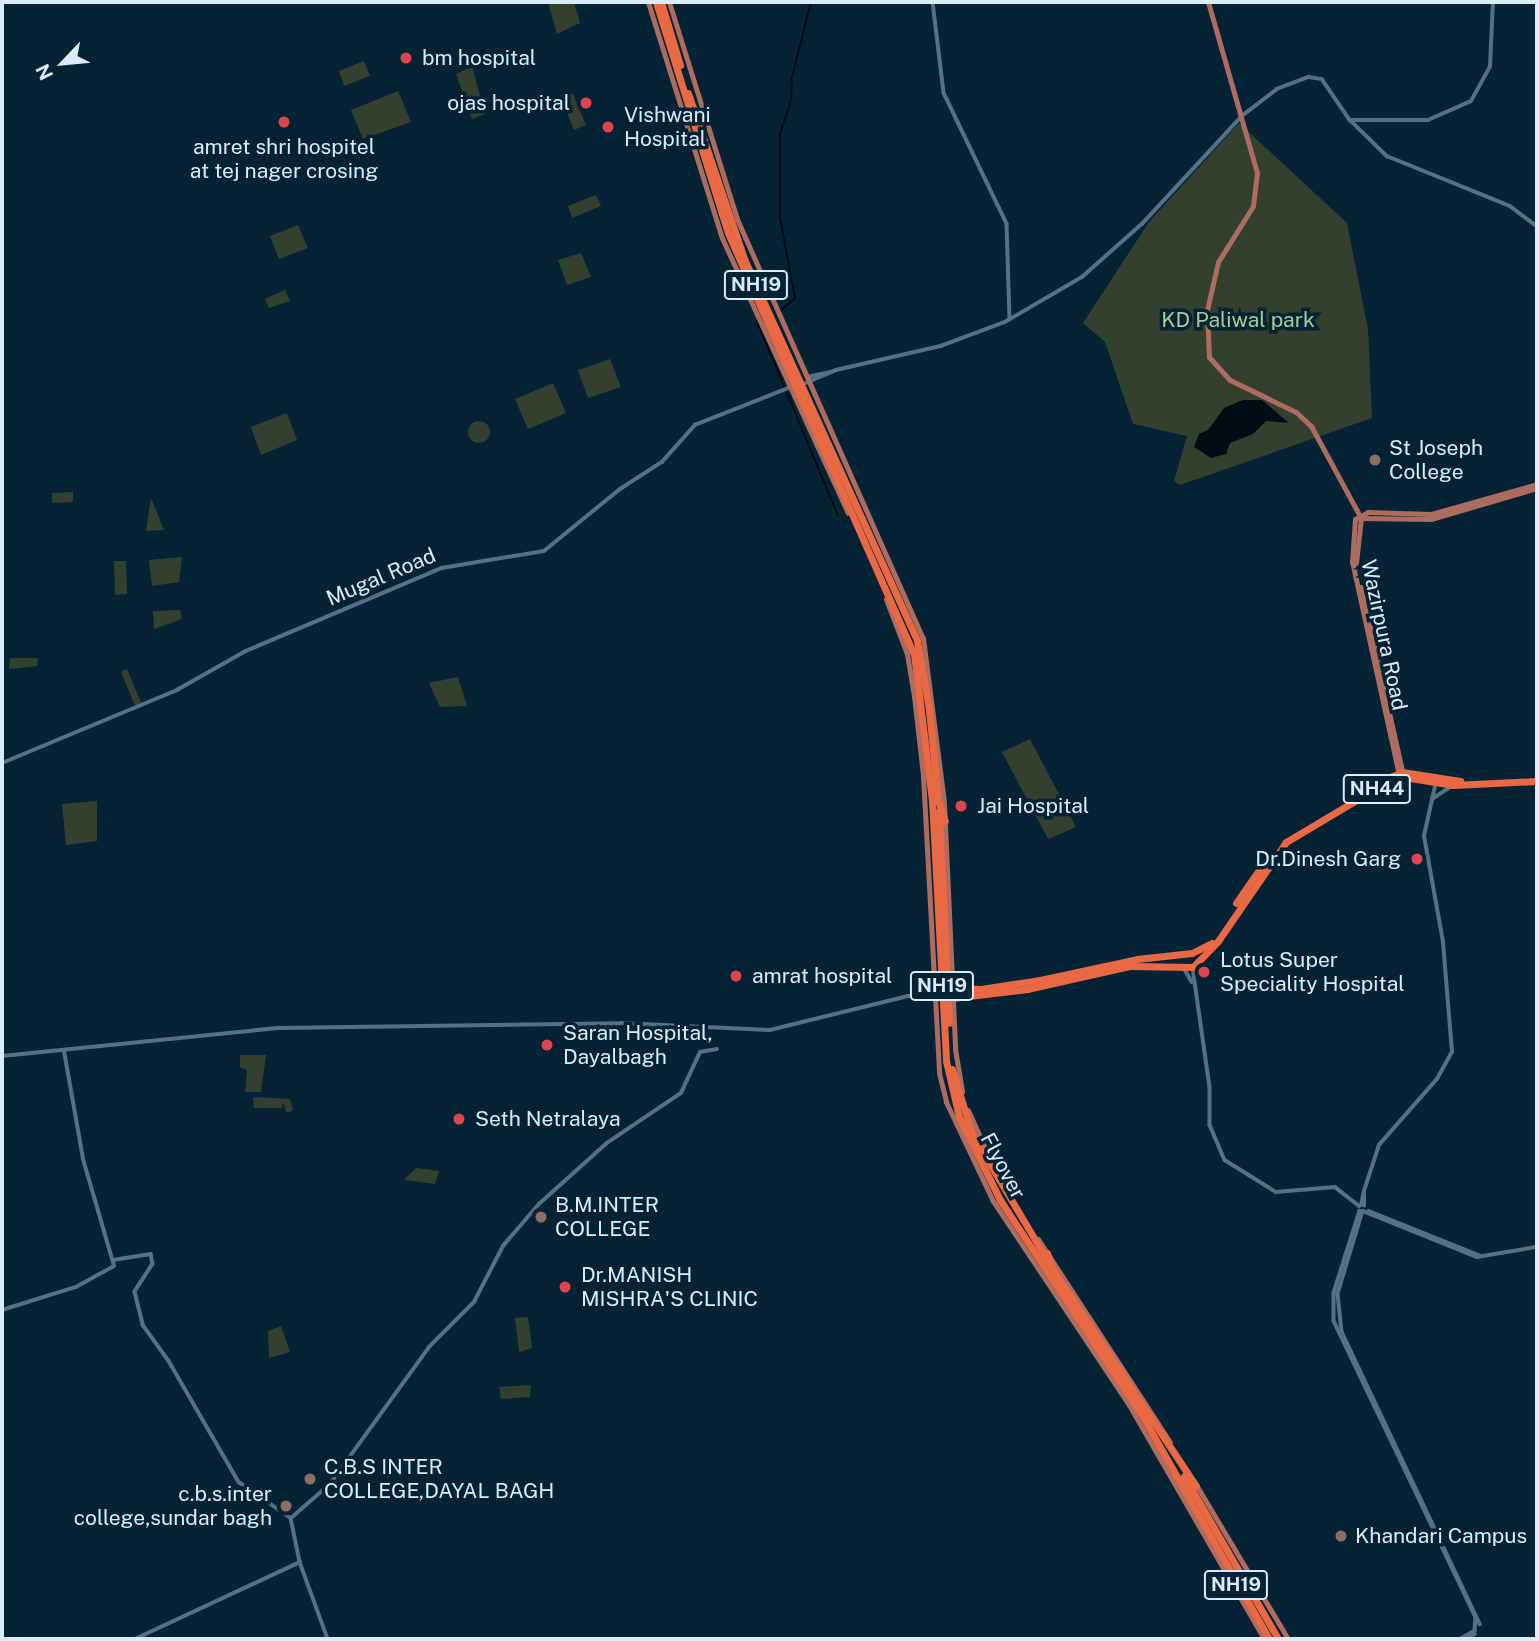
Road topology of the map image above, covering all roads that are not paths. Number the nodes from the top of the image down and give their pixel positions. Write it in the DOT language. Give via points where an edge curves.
graph roads {
  1 [pos="648,2"];
  2 [pos="656,2"];
  3 [pos="665,2"];
  4 [pos="933,2"];
  5 [pos="1208,2"];
  6 [pos="1493,2"];
  7 [pos="1242,116"];
  8 [pos="1350,120"];
  9 [pos="715,191"];
  10 [pos="1537,226"];
  11 [pos="1010,319"];
  12 [pos="806,380"];
  13 [pos="787,388"];
  14 [pos="1537,486"];
  15 [pos="1360,516"];
  16 [pos="1396,756"];
  17 [pos="2,763"];
  18 [pos="1412,772"];
  19 [pos="1401,775"];
  20 [pos="1387,777"];
  21 [pos="1537,779"];
  22 [pos="1436,782"];
  23 [pos="1453,785"];
  24 [pos="935,800"];
  25 [pos="1431,801"];
  26 [pos="942,820"];
  27 [pos="1192,954"];
  28 [pos="1169,955"];
  29 [pos="1169,966"];
  30 [pos="1195,966"];
  31 [pos="1184,968"];
  32 [pos="933,976"];
  33 [pos="951,976"];
  34 [pos="1193,984"];
  35 [pos="952,988"];
  36 [pos="934,997"];
  37 [pos="952,998"];
  38 [pos="935,1014"];
  39 [pos="953,1014"];
  40 [pos="717,1049"];
  41 [pos="64,1051"];
  42 [pos="2,1056"];
  43 [pos="1362,1208"];
  44 [pos="1537,1247"];
  45 [pos="1048,1253"];
  46 [pos="113,1260"];
  47 [pos="1053,1270"];
  48 [pos="2,1310"];
  49 [pos="1177,1463"];
  50 [pos="1196,1486"];
  51 [pos="1183,1495"];
  52 [pos="291,1518"];
  53 [pos="300,1562"];
  54 [pos="135,1639"];
  55 [pos="328,1639"];
  56 [pos="1264,1639"];
  57 [pos="1269,1639"];
  58 [pos="1278,1639"];
  59 [pos="1288,1639"];
  60 [pos="1461,1639"];
  61 [pos="1467,1639"];
  1 -- 13 [label="main road" via="710,206"];
  2 -- 9 [label="highway, NH19"];
  3 -- 9 [label="highway, NH19"];
  3 -- 12 [label="main road" via="737,219"];
  4 -- 11 [label="street" via="944,93 1007,224"];
  5 -- 7 [label="main road"];
  6 -- 8 [label="street" via="1490,67 1471,102 1428,120"];
  7 -- 8 [label="street, Mugal Road" via="1277,89 1316,76"];
  7 -- 11 [label="street, Mugal Road" via="1142,223 1089,272"];
  7 -- 15 [label="main road" via="1257,173 1256,191 1253,206 1217,261 1207,310 1209,357 1230,380 1296,412 1311,426"];
  8 -- 10 [label="street" via="1393,159 1510,206"];
  9 -- 24 [label="highway, Flyover / NH19" via="913,641"];
  11 -- 12 [label="street, Mugal Road" via="941,346"];
  12 -- 13 [label="street, Mugal Road"];
  12 -- 26 [label="main road" via="923,638"];
  13 -- 17 [label="street, Mugal Road" via="695,425 662,462 620,489 544,551 442,568 246,651 177,690"];
  13 -- 32 [label="main road" via="907,654 923,775"];
  14 -- 15 [label="main road" via="1431,519"];
  15 -- 16 [label="main road, Wazirpura Road" via="1355,560"];
  16 -- 18 [label="main road"];
  16 -- 19 [label="main road, Wazirpura Road"];
  16 -- 20 [label="main road"];
  18 -- 19 [label="highway, NH44"];
  18 -- 21 [label="highway, NH44" via="1465,781"];
  19 -- 20 [label="highway, NH44"];
  19 -- 22 [label="highway, NH44"];
  19 -- 30 [label="highway, NH44" via="1286,842"];
  20 -- 27 [label="highway, NH44" via="1280,842 1213,942"];
  21 -- 23 [label="highway, NH44"];
  22 -- 23 [label="highway, NH44"];
  22 -- 25 [label="street"];
  23 -- 25 [label="street"];
  24 -- 26 [label="highway, Flyover / NH19"];
  24 -- 51 [label="highway, Flyover / NH19" via="947,1074 959,1117 1024,1239 1143,1417"];
  25 -- 43 [label="street" via="1424,836 1443,942 1452,1052 1437,1079 1388,1130"];
  26 -- 33 [label="main road"];
  26 -- 47 [label="highway, Flyover / NH19" via="950,1060 962,1110 982,1156"];
  27 -- 28 [label="highway"];
  27 -- 30 [label="highway"];
  28 -- 29 [label="highway"];
  28 -- 35 [label="highway" via="997,988"];
  29 -- 31 [label="highway"];
  29 -- 37 [label="highway" via="1130,966 1027,989"];
  30 -- 31 [label="highway"];
  30 -- 34 [label="street"];
  31 -- 34 [label="street"];
  32 -- 33 [label="main road"];
  32 -- 36 [label="main road"];
  33 -- 35 [label="main road"];
  34 -- 43 [label="street" via="1210,1087 1210,1125 1225,1160 1276,1192 1335,1187"];
  35 -- 37 [label="main road"];
  36 -- 38 [label="main road"];
  36 -- 41 [label="street" via="908,996 770,1030 621,1023 287,1028"];
  37 -- 39 [label="main road"];
  38 -- 39 [label="main road"];
  38 -- 51 [label="main road" via="939,1073 966,1151 993,1201"];
  39 -- 45 [label="main road" via="961,1087 991,1162"];
  40 -- 52 [label="street" via="700,1052 681,1093 607,1143 539,1204 503,1246 474,1302 429,1347 330,1484"];
  41 -- 42 [label="street"];
  41 -- 46 [label="street" via="83,1159"];
  43 -- 44 [label="street" via="1480,1256"];
  43 -- 60 [label="street" via="1336,1285 1334,1321 1476,1617 1477,1629"];
  43 -- 61 [label="street" via="1338,1290 1338,1319 1479,1616 1479,1628"];
  45 -- 47 [label="highway"];
  45 -- 50 [label="main road"];
  46 -- 48 [label="street" via="109,1272 87,1283"];
  46 -- 52 [label="street" via="150,1254 153,1265 135,1292 143,1325 170,1361 239,1482"];
  47 -- 49 [label="highway, NH19"];
  49 -- 50 [label="highway"];
  49 -- 58 [label="highway, NH19"];
  50 -- 59 [label="main road"];
  51 -- 56 [label="main road"];
  51 -- 57 [label="highway, Flyover / NH19"];
  52 -- 53 [label="street"];
  53 -- 54 [label="street"];
  53 -- 55 [label="street"];
}
